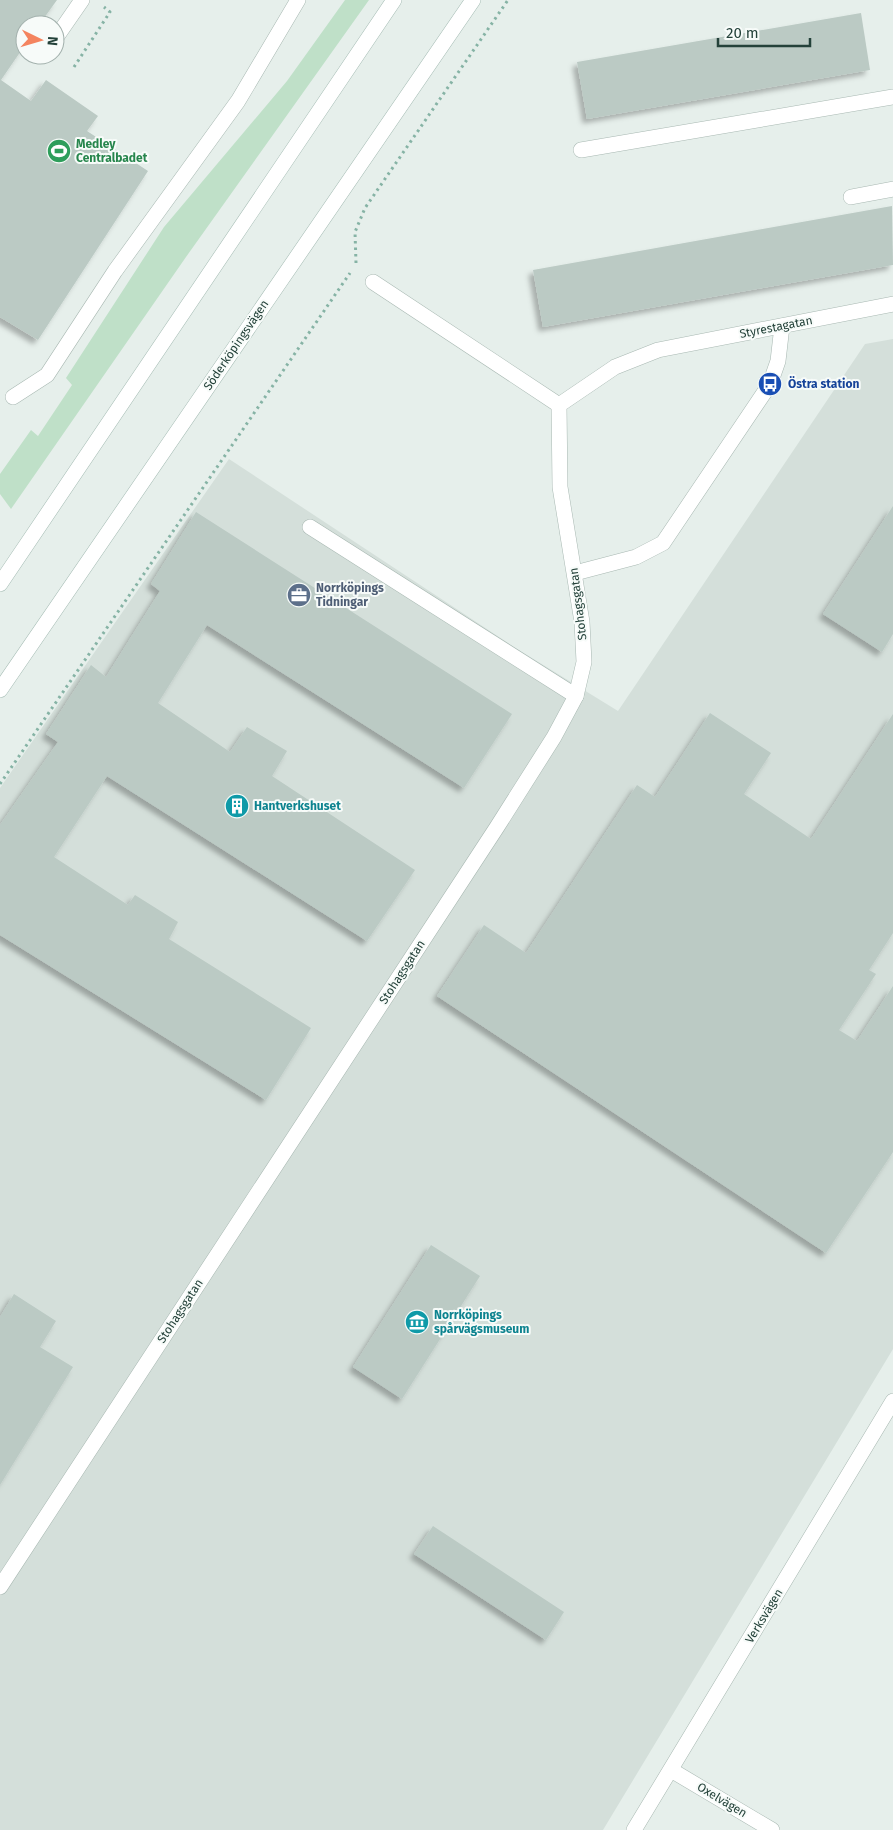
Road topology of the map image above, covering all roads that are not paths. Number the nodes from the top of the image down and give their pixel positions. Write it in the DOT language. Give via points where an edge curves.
graph roads {
  1 [pos="82,0"];
  2 [pos="298,0"];
  3 [pos="394,0"];
  4 [pos="473,0"];
  5 [pos="65,25"];
  6 [pos="893,97"];
  7 [pos="581,150"];
  8 [pos="893,189"];
  9 [pos="851,197"];
  10 [pos="373,282"];
  11 [pos="893,304"];
  12 [pos="782,326"];
  13 [pos="13,397"];
  14 [pos="559,405"];
  15 [pos="310,527"];
  16 [pos="575,573"];
  17 [pos="0,584"];
  18 [pos="0,690"];
  19 [pos="576,696"];
  20 [pos="893,1401"];
  21 [pos="0,1587"];
  22 [pos="671,1770"];
  23 [pos="634,1830"];
  24 [pos="772,1830"];
  1 -- 5 [label="street"];
  2 -- 13 [label="street" via="238,101 115,271 47,375"];
  3 -- 17 [label="street"];
  4 -- 18 [label="street, Söderköpingsvägen"];
  6 -- 7 [label="street"];
  8 -- 9 [label="street"];
  10 -- 14 [label="street"];
  11 -- 12 [label="street, Styrestagatan"];
  12 -- 14 [label="street, Styrestagatan" via="658,350 615,367"];
  12 -- 16 [label="street" via="778,361 770,384 663,543 636,558"];
  14 -- 16 [label="street, Stohagsgatan" via="560,487"];
  15 -- 19 [label="street"];
  16 -- 19 [label="street, Stohagsgatan" via="584,662"];
  19 -- 21 [label="street, Stohagsgatan" via="492,835"];
  20 -- 22 [label="street, Verksvägen"];
  22 -- 23 [label="street, Verksvägen"];
  22 -- 24 [label="street, Oxelvägen"];
}
